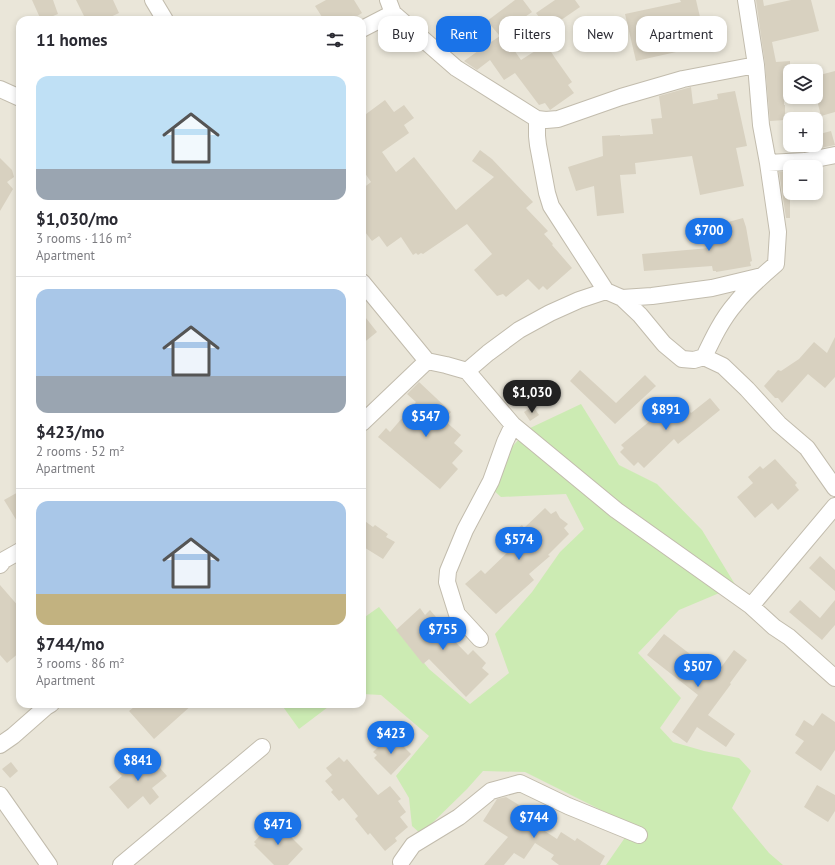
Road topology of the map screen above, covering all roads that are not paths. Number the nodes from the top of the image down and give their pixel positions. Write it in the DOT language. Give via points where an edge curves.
graph roads {
  1 [pos="153,0"];
  2 [pos="746,0"];
  3 [pos="390,6"];
  4 [pos="163,16"];
  5 [pos="366,26"];
  6 [pos="756,65"];
  7 [pos="0,89"];
  8 [pos="16,96"];
  9 [pos="537,119"];
  10 [pos="835,155"];
  11 [pos="768,164"];
  12 [pos="762,276"];
  13 [pos="366,287"];
  14 [pos="606,291"];
  15 [pos="622,298"];
  16 [pos="704,356"];
  17 [pos="427,361"];
  18 [pos="467,371"];
  19 [pos="366,419"];
  20 [pos="513,425"];
  21 [pos="835,488"];
  22 [pos="835,506"];
  23 [pos="16,553"];
  24 [pos="0,566"];
  25 [pos="751,606"];
  26 [pos="480,639"];
  27 [pos="835,678"];
  28 [pos="45,708"];
  29 [pos="0,745"];
  30 [pos="262,747"];
  31 [pos="0,795"];
  32 [pos="639,835"];
  33 [pos="397,864"];
  34 [pos="49,865"];
  35 [pos="121,865"];
  1 -- 4 [label="street"];
  2 -- 6 [label="street"];
  3 -- 5 [label="street"];
  3 -- 9 [label="street" via="456,68"];
  6 -- 9 [label="street" via="683,79 558,119"];
  6 -- 11 [label="street" via="761,124"];
  7 -- 8 [label="street"];
  9 -- 14 [label="street" via="538,145 551,206"];
  10 -- 11 [label="street" via="806,161"];
  11 -- 12 [label="street" via="778,232 776,264"];
  12 -- 15 [label="street" via="712,288"];
  12 -- 16 [label="street" via="735,303 715,333"];
  13 -- 17 [label="street"];
  14 -- 15 [label="street"];
  14 -- 18 [label="street" via="550,313 519,330"];
  15 -- 16 [label="street" via="664,344 682,359 694,360"];
  16 -- 21 [label="street" via="723,366 779,424 807,448"];
  17 -- 18 [label="street"];
  17 -- 19 [label="street"];
  18 -- 20 [label="street"];
  20 -- 25 [label="street" via="616,510"];
  20 -- 26 [label="street" via="491,481 465,530 448,571 447,582 457,614"];
  22 -- 25 [label="street"];
  23 -- 24 [label="street" via="4,560"];
  25 -- 27 [label="street"];
  28 -- 29 [label="street"];
  30 -- 35 [label="street"];
  31 -- 34 [label="street"];
  32 -- 33 [label="street" via="520,783 491,790 459,817 413,845"];
}
